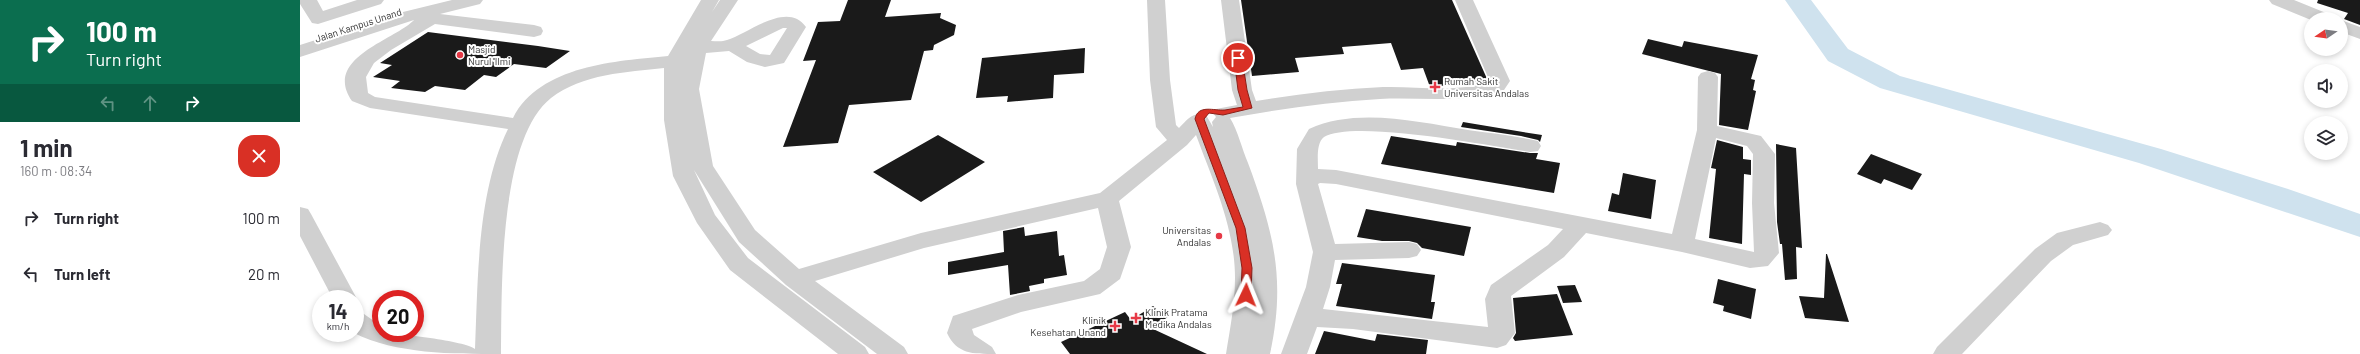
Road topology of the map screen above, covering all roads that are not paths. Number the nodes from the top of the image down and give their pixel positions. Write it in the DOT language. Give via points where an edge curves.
graph roads {
  1 [pos="306,0"];
  2 [pos="375,0"];
  3 [pos="439,0"];
  4 [pos="474,0"];
  5 [pos="710,0"];
  6 [pos="729,0"];
  7 [pos="1156,0"];
  8 [pos="1230,0"];
  9 [pos="1464,0"];
  10 [pos="2278,0"];
  11 [pos="409,12"];
  12 [pos="2308,12"];
  13 [pos="318,19"];
  14 [pos="431,19"];
  15 [pos="300,25"];
  16 [pos="2348,29"];
  17 [pos="534,31"];
  18 [pos="2360,33"];
  19 [pos="300,44"];
  20 [pos="732,45"];
  21 [pos="698,47"];
  22 [pos="300,51"];
  23 [pos="675,61"];
  24 [pos="1708,77"];
  25 [pos="1248,108"];
  26 [pos="1211,119"];
  27 [pos="519,125"];
  28 [pos="1707,130"];
  29 [pos="1180,140"];
  30 [pos="1530,146"];
  31 [pos="1308,180"];
  32 [pos="1107,199"];
  33 [pos="300,214"];
  34 [pos="735,216"];
  35 [pos="1581,224"];
  36 [pos="712,228"];
  37 [pos="2100,230"];
  38 [pos="1682,244"];
  39 [pos="1409,250"];
  40 [pos="1325,252"];
  41 [pos="795,279"];
  42 [pos="339,290"];
  43 [pos="1308,317"];
  44 [pos="364,327"];
  45 [pos="854,343"];
  46 [pos="465,354"];
  47 [pos="488,354"];
  48 [pos="895,354"];
  49 [pos="983,354"];
  50 [pos="1239,354"];
  51 [pos="1257,354"];
  52 [pos="1294,354"];
  53 [pos="1946,354"];
  1 -- 13 [label="street"];
  2 -- 13 [label="street"];
  3 -- 11 [label="street, Jalan Kampus Unand"];
  4 -- 11 [label="street"];
  5 -- 23 [label="street"];
  6 -- 21 [label="street"];
  7 -- 29 [label="street" via="1160,80 1166,127"];
  8 -- 25 [label="street" via="1242,90"];
  9 -- 25 [label="street" via="1500,81 1497,86 1467,93 1383,93"];
  10 -- 12 [label="street"];
  11 -- 14 [label="street"];
  11 -- 19 [label="street, Jalan Kampus Unand"];
  11 -- 22 [label="street"];
  13 -- 15 [label="street"];
  14 -- 17 [label="street"];
  14 -- 27 [label="street" via="362,65 356,77 355,88 359,97 370,102"];
  16 -- 18 [label="street"];
  20 -- 21 [label="street"];
  21 -- 34 [label="street" via="689,89 702,166"];
  23 -- 27 [label="street" via="605,70 566,83 536,100 524,114"];
  23 -- 36 [label="street" via="674,120 684,176"];
  24 -- 28 [label="street"];
  25 -- 26 [label="street"];
  26 -- 29 [label="street"];
  26 -- 50 [label="street" via="1240,228 1247,268 1246,308"];
  26 -- 51 [label="street" via="1262,239 1266,279 1265,308"];
  27 -- 47 [label="street" via="510,148 494,225"];
  28 -- 38 [label="street"];
  28 -- 38 [label="street" via="1754,141 1764,154 1766,179 1763,203 1767,253 1760,260 1750,260"];
  29 -- 32 [label="street"];
  30 -- 31 [label="street" via="1416,129 1344,124 1326,127 1316,132 1306,156"];
  31 -- 35 [label="street" via="1319,175 1336,177"];
  31 -- 40 [label="street" via="1312,210"];
  32 -- 41 [label="street" via="921,241"];
  32 -- 49 [label="street" via="1119,247 1111,273 1091,288 1018,304 962,323 959,334 966,343"];
  33 -- 42 [label="street"];
  34 -- 36 [label="street"];
  34 -- 41 [label="street" via="747,236"];
  35 -- 38 [label="street"];
  35 -- 43 [label="street" via="1556,251 1500,291 1497,299 1502,333 1497,338 1354,320"];
  36 -- 45 [label="street" via="740,264"];
  37 -- 53 [label="street" via="2065,239 2044,255"];
  39 -- 40 [label="street"];
  40 -- 43 [label="street" via="1318,287"];
  41 -- 45 [label="street"];
  43 -- 52 [label="street"];
  44 -- 46 [label="street" via="374,334 413,346"];
  45 -- 48 [label="street"];
}
